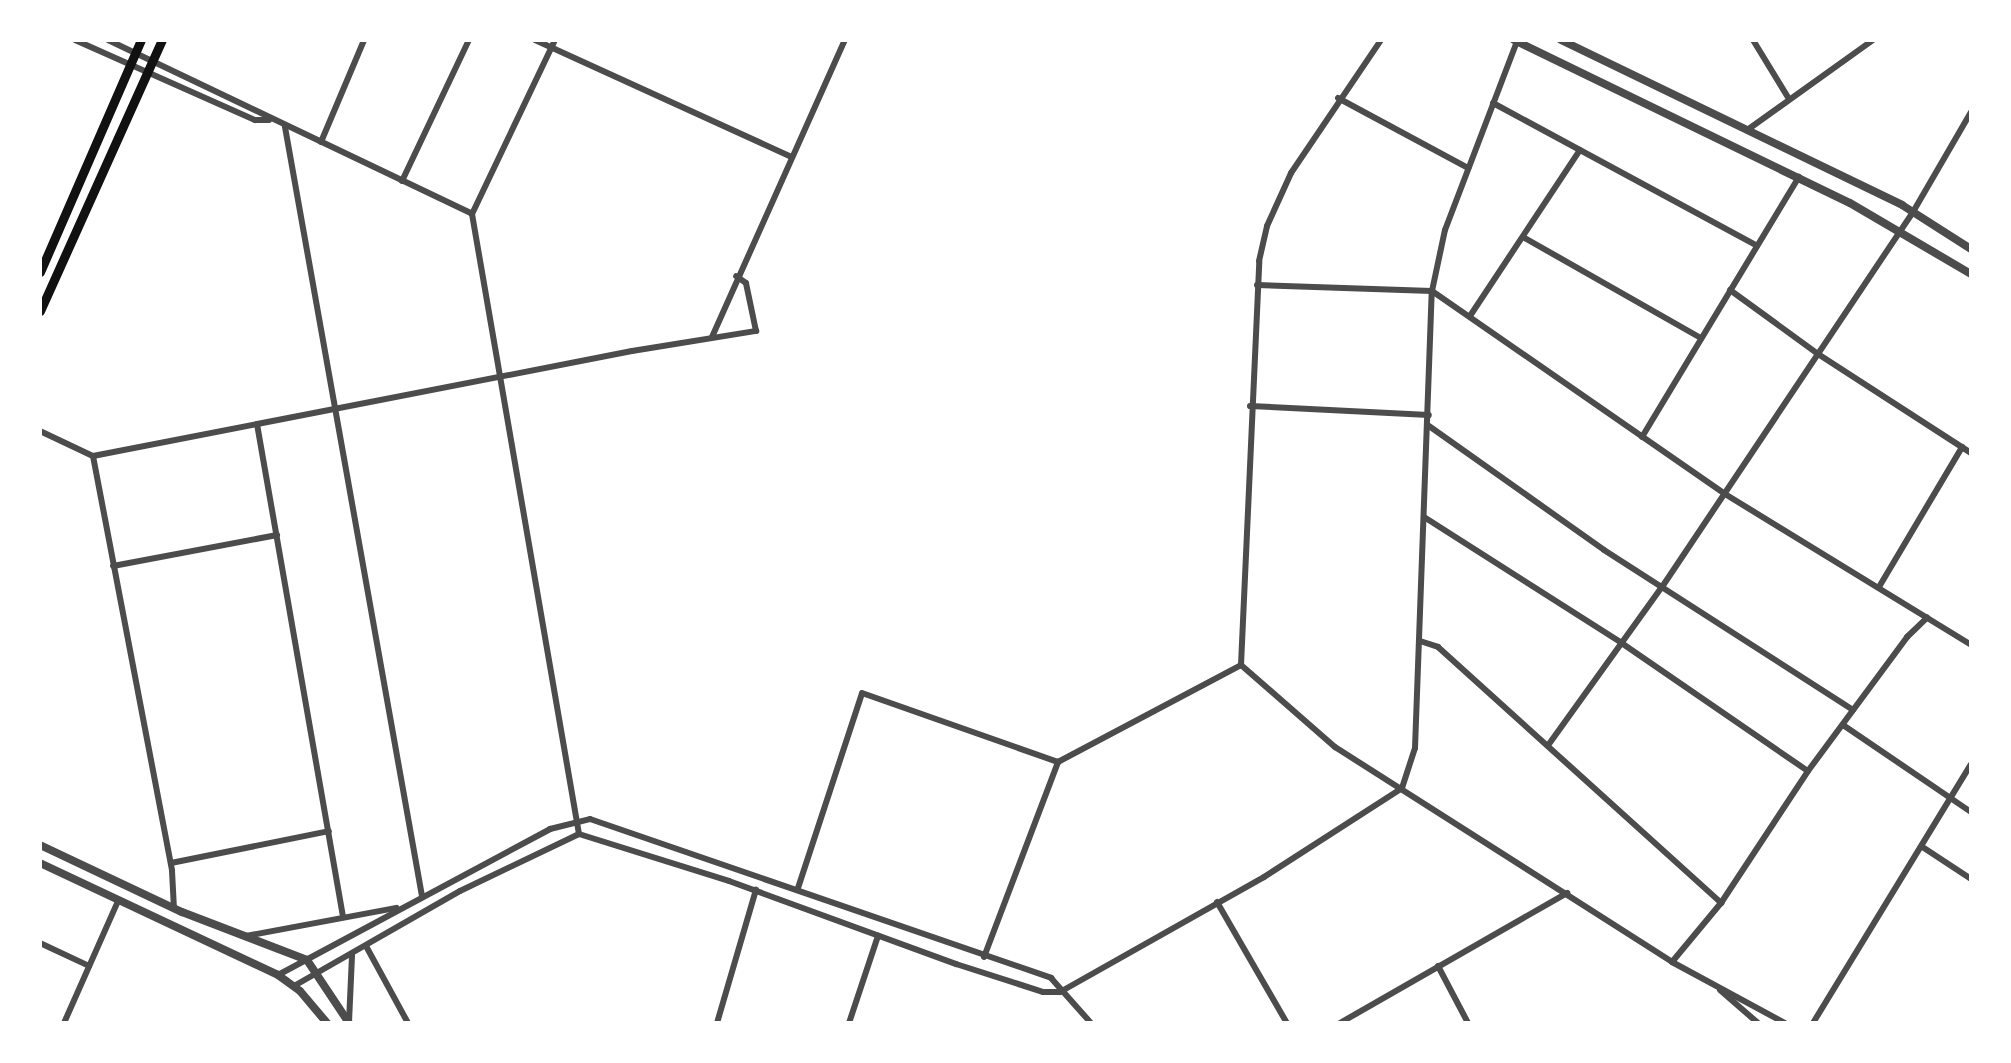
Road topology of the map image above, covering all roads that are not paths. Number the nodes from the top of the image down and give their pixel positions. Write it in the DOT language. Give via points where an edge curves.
graph roads {
  1 [pos="75,40"];
  2 [pos="108,40"];
  3 [pos="141,40"];
  4 [pos="162,40"];
  5 [pos="364,40"];
  6 [pos="469,40"];
  7 [pos="535,40"];
  8 [pos="845,40"];
  9 [pos="1561,40"];
  10 [pos="1753,40"];
  11 [pos="1872,40"];
  12 [pos="1516,41"];
  13 [pos="1379,42"];
  14 [pos="553,44"];
  15 [pos="136,52"];
  16 [pos="154,59"];
  17 [pos="130,66"];
  18 [pos="147,74"];
  19 [pos="1338,98"];
  20 [pos="1789,99"];
  21 [pos="1493,104"];
  22 [pos="1971,112"];
  23 [pos="271,120"];
  24 [pos="285,127"];
  25 [pos="1750,128"];
  26 [pos="321,142"];
  27 [pos="1580,150"];
  28 [pos="792,156"];
  29 [pos="1468,168"];
  30 [pos="1798,177"];
  31 [pos="402,181"];
  32 [pos="1913,212"];
  33 [pos="472,214"];
  34 [pos="1898,230"];
  35 [pos="1522,237"];
  36 [pos="1757,246"];
  37 [pos="1971,249"];
  38 [pos="40,272"];
  39 [pos="1971,274"];
  40 [pos="736,276"];
  41 [pos="1256,285"];
  42 [pos="1432,290"];
  43 [pos="1730,290"];
  44 [pos="40,312"];
  45 [pos="1470,316"];
  46 [pos="712,338"];
  47 [pos="1701,338"];
  48 [pos="1818,354"];
  49 [pos="498,377"];
  50 [pos="1250,406"];
  51 [pos="334,408"];
  52 [pos="1429,415"];
  53 [pos="257,424"];
  54 [pos="1429,426"];
  55 [pos="40,431"];
  56 [pos="1642,437"];
  57 [pos="1962,447"];
  58 [pos="1971,453"];
  59 [pos="94,456"];
  60 [pos="1724,494"];
  61 [pos="1424,517"];
  62 [pos="276,535"];
  63 [pos="112,566"];
  64 [pos="1662,587"];
  65 [pos="1880,587"];
  66 [pos="1926,618"];
  67 [pos="1420,641"];
  68 [pos="1623,644"];
  69 [pos="1971,645"];
  70 [pos="1240,665"];
  71 [pos="1854,710"];
  72 [pos="1843,725"];
  73 [pos="1549,744"];
  74 [pos="1058,762"];
  75 [pos="1971,764"];
  76 [pos="1808,771"];
  77 [pos="1402,788"];
  78 [pos="1952,800"];
  79 [pos="1971,812"];
  80 [pos="577,821"];
  81 [pos="329,831"];
  82 [pos="579,834"];
  83 [pos="40,845"];
  84 [pos="1924,848"];
  85 [pos="170,863"];
  86 [pos="40,864"];
  87 [pos="1971,879"];
  88 [pos="798,888"];
  89 [pos="756,890"];
  90 [pos="1568,893"];
  91 [pos="422,896"];
  92 [pos="118,901"];
  93 [pos="1217,902"];
  94 [pos="1721,903"];
  95 [pos="402,907"];
  96 [pos="174,908"];
  97 [pos="343,916"];
  98 [pos="245,936"];
  99 [pos="878,936"];
  100 [pos="40,943"];
  101 [pos="366,946"];
  102 [pos="352,954"];
  103 [pos="984,957"];
  104 [pos="307,960"];
  105 [pos="1672,962"];
  106 [pos="90,966"];
  107 [pos="1438,966"];
  108 [pos="318,972"];
  109 [pos="278,974"];
  110 [pos="294,986"];
  111 [pos="1716,986"];
  112 [pos="1060,992"];
  113 [pos="1741,1012"];
  114 [pos="1815,1022"];
  115 [pos="64,1023"];
  116 [pos="327,1023"];
  117 [pos="349,1023"];
  118 [pos="408,1023"];
  119 [pos="717,1023"];
  120 [pos="849,1023"];
  121 [pos="1091,1023"];
  122 [pos="1288,1023"];
  123 [pos="1340,1023"];
  124 [pos="1468,1023"];
  125 [pos="1744,1023"];
  126 [pos="1758,1023"];
  127 [pos="1785,1023"];
  1 -- 17 [label="street"];
  2 -- 15 [label="street"];
  3 -- 15 [label="main road"];
  4 -- 16 [label="main road"];
  5 -- 26 [label="street"];
  6 -- 31 [label="street"];
  7 -- 14 [label="street"];
  8 -- 28 [label="street"];
  9 -- 25 [label="street"];
  10 -- 20 [label="street"];
  11 -- 20 [label="street"];
  12 -- 21 [label="street"];
  12 -- 30 [label="street"];
  13 -- 19 [label="street"];
  14 -- 28 [label="street"];
  14 -- 33 [label="street"];
  15 -- 16 [label="street"];
  15 -- 17 [label="main road"];
  16 -- 18 [label="main road"];
  16 -- 23 [label="street"];
  17 -- 18 [label="street"];
  17 -- 38 [label="main road"];
  18 -- 23 [label="street" via="255,120"];
  18 -- 44 [label="main road"];
  19 -- 29 [label="street"];
  19 -- 41 [label="street" via="1267,226"];
  20 -- 25 [label="street"];
  21 -- 27 [label="street"];
  21 -- 29 [label="street"];
  22 -- 32 [label="street"];
  23 -- 24 [label="street"];
  24 -- 26 [label="street"];
  24 -- 51 [label="street"];
  25 -- 32 [label="street"];
  26 -- 31 [label="street"];
  27 -- 35 [label="street"];
  27 -- 36 [label="street"];
  28 -- 40 [label="street"];
  29 -- 42 [label="street"];
  30 -- 34 [label="street"];
  30 -- 36 [label="street"];
  31 -- 33 [label="street"];
  32 -- 34 [label="street"];
  32 -- 37 [label="street"];
  33 -- 49 [label="street"];
  34 -- 39 [label="street"];
  34 -- 48 [label="street"];
  35 -- 45 [label="street"];
  35 -- 47 [label="street"];
  36 -- 43 [label="street"];
  40 -- 46 [label="street"];
  40 -- 46 [label="street" via="747,287 756,332"];
  41 -- 42 [label="street"];
  41 -- 50 [label="street"];
  42 -- 45 [label="street"];
  42 -- 52 [label="street"];
  43 -- 47 [label="street"];
  43 -- 48 [label="street"];
  45 -- 56 [label="street"];
  46 -- 49 [label="street"];
  47 -- 56 [label="street"];
  48 -- 57 [label="street"];
  48 -- 60 [label="street"];
  49 -- 51 [label="street"];
  49 -- 80 [label="street"];
  50 -- 52 [label="street"];
  50 -- 70 [label="street"];
  51 -- 53 [label="street"];
  51 -- 91 [label="street"];
  52 -- 54 [label="street"];
  53 -- 59 [label="street"];
  53 -- 62 [label="street"];
  54 -- 61 [label="street"];
  54 -- 64 [label="street"];
  55 -- 59 [label="street"];
  56 -- 60 [label="street"];
  57 -- 58 [label="street"];
  57 -- 65 [label="street"];
  59 -- 63 [label="street"];
  60 -- 64 [label="street"];
  60 -- 65 [label="street"];
  61 -- 67 [label="street"];
  61 -- 68 [label="street"];
  62 -- 63 [label="street"];
  62 -- 81 [label="street"];
  63 -- 85 [label="street"];
  64 -- 68 [label="street"];
  64 -- 71 [label="street"];
  65 -- 66 [label="street"];
  66 -- 69 [label="street"];
  66 -- 71 [label="street"];
  67 -- 73 [label="street" via="1438,647"];
  67 -- 77 [label="street" via="1415,748"];
  68 -- 73 [label="street"];
  68 -- 76 [label="street"];
  70 -- 74 [label="street"];
  70 -- 77 [label="street" via="1335,748"];
  71 -- 72 [label="street"];
  72 -- 76 [label="street"];
  72 -- 78 [label="street"];
  73 -- 94 [label="street"];
  74 -- 88 [label="street" via="862,693"];
  74 -- 103 [label="street"];
  75 -- 78 [label="street"];
  76 -- 94 [label="street"];
  77 -- 90 [label="street"];
  77 -- 93 [label="street"];
  78 -- 79 [label="street"];
  78 -- 84 [label="street"];
  80 -- 82 [label="street"];
  80 -- 88 [label="street" via="602,820"];
  80 -- 91 [label="street"];
  81 -- 85 [label="street"];
  81 -- 97 [label="street"];
  82 -- 89 [label="street"];
  82 -- 101 [label="street"];
  83 -- 96 [label="street"];
  84 -- 87 [label="street"];
  84 -- 114 [label="street"];
  85 -- 96 [label="street"];
  86 -- 92 [label="street"];
  88 -- 103 [label="street"];
  89 -- 99 [label="street"];
  89 -- 119 [label="street"];
  90 -- 105 [label="street"];
  90 -- 107 [label="street"];
  91 -- 95 [label="street"];
  92 -- 106 [label="street"];
  92 -- 109 [label="street"];
  93 -- 112 [label="street"];
  93 -- 122 [label="street"];
  94 -- 105 [label="street"];
  95 -- 97 [label="street"];
  95 -- 104 [label="street"];
  96 -- 98 [label="street"];
  97 -- 98 [label="street"];
  98 -- 104 [label="street"];
  99 -- 112 [label="street"];
  99 -- 120 [label="street"];
  100 -- 106 [label="street"];
  101 -- 102 [label="street"];
  101 -- 118 [label="street"];
  102 -- 108 [label="street"];
  102 -- 117 [label="street"];
  103 -- 112 [label="street" via="1051,978"];
  104 -- 108 [label="street"];
  104 -- 109 [label="street"];
  105 -- 111 [label="street"];
  106 -- 115 [label="street"];
  107 -- 123 [label="street"];
  107 -- 124 [label="street"];
  108 -- 110 [label="street"];
  108 -- 117 [label="street"];
  109 -- 110 [label="street"];
  110 -- 116 [label="street"];
  111 -- 113 [label="street"];
  111 -- 127 [label="street"];
  112 -- 121 [label="street"];
  113 -- 125 [label="street"];
  113 -- 126 [label="street"];
}
